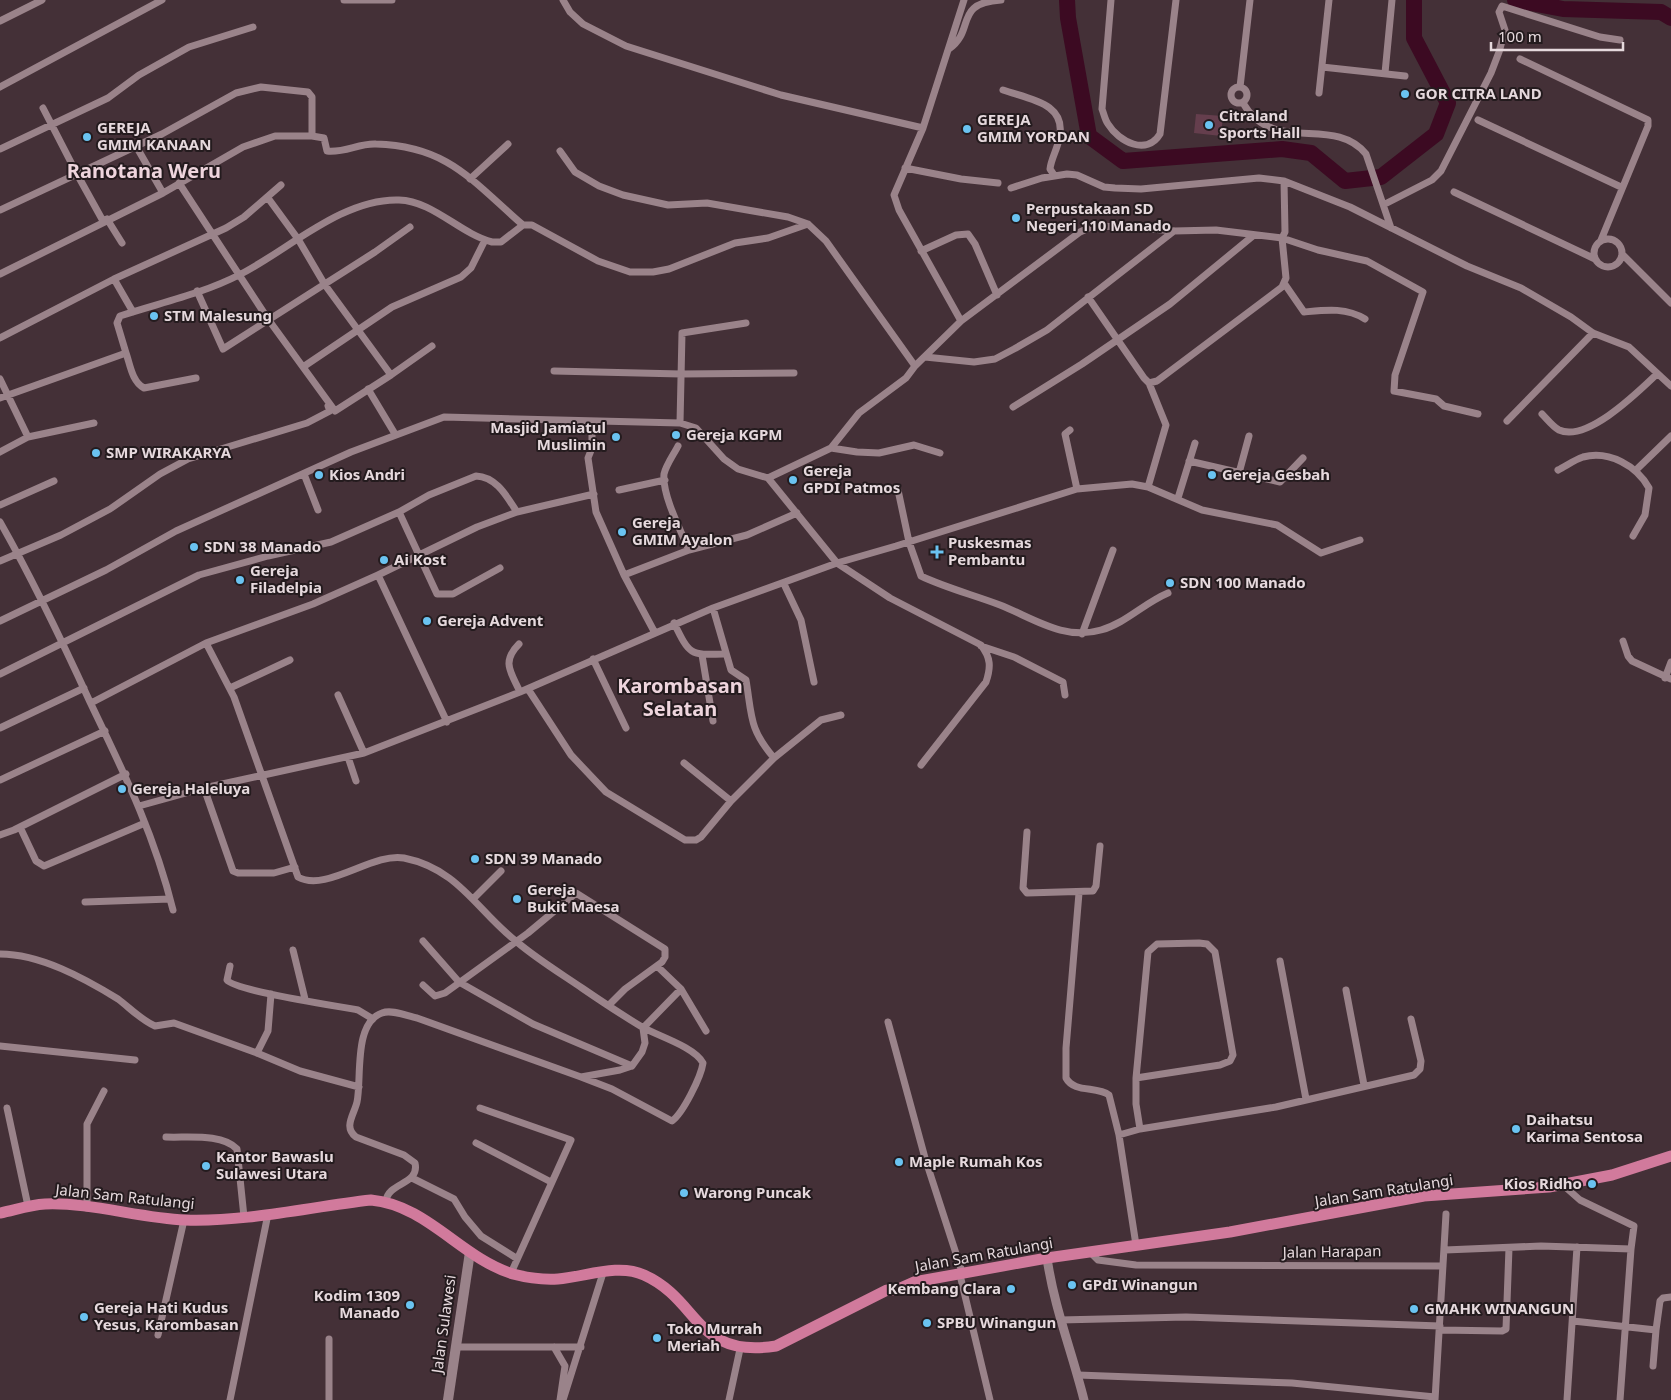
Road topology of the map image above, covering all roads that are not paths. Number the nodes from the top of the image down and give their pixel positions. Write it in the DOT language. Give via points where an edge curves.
graph roads {
  1 [pos="42,0"];
  2 [pos="162,0"];
  3 [pos="344,0"];
  4 [pos="378,0"];
  5 [pos="392,0"];
  6 [pos="564,0"];
  7 [pos="964,0"];
  8 [pos="1000,0"];
  9 [pos="1112,0"];
  10 [pos="1176,0"];
  11 [pos="1250,0"];
  12 [pos="1329,0"];
  13 [pos="1392,0"];
  14 [pos="0,21"];
  15 [pos="253,27"];
  16 [pos="1620,40"];
  17 [pos="949,49"];
  18 [pos="1520,58"];
  19 [pos="1322,67"];
  20 [pos="1385,73"];
  21 [pos="1405,76"];
  22 [pos="0,87"];
  23 [pos="1240,87"];
  24 [pos="1003,90"];
  25 [pos="1319,93"];
  26 [pos="1243,103"];
  27 [pos="43,108"];
  28 [pos="1478,120"];
  29 [pos="52,124"];
  30 [pos="923,128"];
  31 [pos="312,136"];
  32 [pos="508,144"];
  33 [pos="136,146"];
  34 [pos="0,149"];
  35 [pos="560,151"];
  36 [pos="906,168"];
  37 [pos="77,174"];
  38 [pos="1054,175"];
  39 [pos="470,179"];
  40 [pos="1284,180"];
  41 [pos="179,183"];
  42 [pos="998,183"];
  43 [pos="281,185"];
  44 [pos="1621,187"];
  45 [pos="1011,188"];
  46 [pos="164,192"];
  47 [pos="1454,192"];
  48 [pos="268,198"];
  49 [pos="1385,204"];
  50 [pos="0,210"];
  51 [pos="105,220"];
  52 [pos="523,224"];
  53 [pos="808,224"];
  54 [pos="410,227"];
  55 [pos="1391,228"];
  56 [pos="1174,231"];
  57 [pos="212,234"];
  58 [pos="1254,235"];
  59 [pos="1282,238"];
  60 [pos="298,239"];
  61 [pos="485,240"];
  62 [pos="1601,240"];
  63 [pos="122,243"];
  64 [pos="921,251"];
  65 [pos="1622,254"];
  66 [pos="1595,259"];
  67 [pos="0,274"];
  68 [pos="238,276"];
  69 [pos="114,279"];
  70 [pos="1284,283"];
  71 [pos="325,285"];
  72 [pos="198,291"];
  73 [pos="997,296"];
  74 [pos="1088,297"];
  75 [pos="1671,303"];
  76 [pos="133,312"];
  77 [pos="268,319"];
  78 [pos="1365,319"];
  79 [pos="961,321"];
  80 [pos="746,323"];
  81 [pos="359,330"];
  82 [pos="1593,333"];
  83 [pos="0,338"];
  84 [pos="1117,340"];
  85 [pos="432,346"];
  86 [pos="126,353"];
  87 [pos="925,357"];
  88 [pos="915,366"];
  89 [pos="303,367"];
  90 [pos="554,371"];
  91 [pos="794,373"];
  92 [pos="681,374"];
  93 [pos="1657,374"];
  94 [pos="391,375"];
  95 [pos="196,378"];
  96 [pos="0,379"];
  97 [pos="1149,383"];
  98 [pos="1671,386"];
  99 [pos="317,387"];
  100 [pos="368,389"];
  101 [pos="8,394"];
  102 [pos="0,398"];
  103 [pos="1013,407"];
  104 [pos="1478,414"];
  105 [pos="1542,414"];
  106 [pos="1507,421"];
  107 [pos="94,423"];
  108 [pos="680,423"];
  109 [pos="1070,430"];
  110 [pos="395,434"];
  111 [pos="592,435"];
  112 [pos="1249,436"];
  113 [pos="1671,436"];
  114 [pos="28,437"];
  115 [pos="1195,443"];
  116 [pos="678,446"];
  117 [pos="831,448"];
  118 [pos="0,452"];
  119 [pos="940,453"];
  120 [pos="1303,458"];
  121 [pos="1189,461"];
  122 [pos="1558,470"];
  123 [pos="1636,470"];
  124 [pos="1239,473"];
  125 [pos="304,474"];
  126 [pos="768,478"];
  127 [pos="664,480"];
  128 [pos="54,481"];
  129 [pos="1148,487"];
  130 [pos="1077,488"];
  131 [pos="619,490"];
  132 [pos="898,490"];
  133 [pos="594,494"];
  134 [pos="1178,498"];
  135 [pos="0,505"];
  136 [pos="318,510"];
  137 [pos="399,512"];
  138 [pos="516,512"];
  139 [pos="797,513"];
  140 [pos="0,522"];
  141 [pos="1634,536"];
  142 [pos="1360,540"];
  143 [pos="909,542"];
  144 [pos="689,550"];
  145 [pos="1113,550"];
  146 [pos="17,552"];
  147 [pos="420,556"];
  148 [pos="0,561"];
  149 [pos="837,563"];
  150 [pos="500,568"];
  151 [pos="378,575"];
  152 [pos="624,575"];
  153 [pos="784,584"];
  154 [pos="1168,593"];
  155 [pos="41,600"];
  156 [pos="712,608"];
  157 [pos="0,621"];
  158 [pos="674,624"];
  159 [pos="655,632"];
  160 [pos="1082,634"];
  161 [pos="1623,641"];
  162 [pos="206,643"];
  163 [pos="62,644"];
  164 [pos="519,644"];
  165 [pos="981,645"];
  166 [pos="726,654"];
  167 [pos="702,655"];
  168 [pos="593,659"];
  169 [pos="290,660"];
  170 [pos="1671,662"];
  171 [pos="0,674"];
  172 [pos="1668,679"];
  173 [pos="814,682"];
  174 [pos="84,688"];
  175 [pos="230,688"];
  176 [pos="528,689"];
  177 [pos="520,692"];
  178 [pos="338,695"];
  179 [pos="1065,695"];
  180 [pos="91,703"];
  181 [pos="841,715"];
  182 [pos="713,721"];
  183 [pos="447,722"];
  184 [pos="0,728"];
  185 [pos="626,728"];
  186 [pos="104,731"];
  187 [pos="364,753"];
  188 [pos="348,757"];
  189 [pos="774,758"];
  190 [pos="684,762"];
  191 [pos="921,765"];
  192 [pos="126,774"];
  193 [pos="264,776"];
  194 [pos="0,780"];
  195 [pos="356,781"];
  196 [pos="204,788"];
  197 [pos="731,801"];
  198 [pos="139,806"];
  199 [pos="145,823"];
  200 [pos="20,827"];
  201 [pos="1027,832"];
  202 [pos="0,835"];
  203 [pos="1100,846"];
  204 [pos="295,867"];
  205 [pos="501,871"];
  206 [pos="1079,893"];
  207 [pos="474,898"];
  208 [pos="170,899"];
  209 [pos="85,902"];
  210 [pos="173,910"];
  211 [pos="423,941"];
  212 [pos="516,941"];
  213 [pos="294,950"];
  214 [pos="0,954"];
  215 [pos="1280,961"];
  216 [pos="230,966"];
  217 [pos="657,966"];
  218 [pos="459,982"];
  219 [pos="423,985"];
  220 [pos="682,989"];
  221 [pos="1346,990"];
  222 [pos="271,994"];
  223 [pos="305,999"];
  224 [pos="609,1005"];
  225 [pos="373,1019"];
  226 [pos="1411,1019"];
  227 [pos="888,1022"];
  228 [pos="643,1028"];
  229 [pos="706,1031"];
  230 [pos="0,1046"];
  231 [pos="257,1053"];
  232 [pos="135,1060"];
  233 [pos="632,1066"];
  234 [pos="581,1077"];
  235 [pos="1136,1078"];
  236 [pos="1364,1085"];
  237 [pos="359,1087"];
  238 [pos="104,1091"];
  239 [pos="1306,1099"];
  240 [pos="8,1108"];
  241 [pos="480,1108"];
  242 [pos="1140,1129"];
  243 [pos="1119,1135"];
  244 [pos="166,1137"];
  245 [pos="476,1143"];
  246 [pos="1671,1156"];
  247 [pos="412,1178"];
  248 [pos="551,1182"];
  249 [pos="1563,1185"];
  250 [pos="386,1202"];
  251 [pos="28,1206"];
  252 [pos="87,1208"];
  253 [pos="0,1214"];
  254 [pos="268,1214"];
  255 [pos="1446,1214"];
  256 [pos="244,1216"];
  257 [pos="184,1220"];
  258 [pos="1136,1245"];
  259 [pos="1577,1247"];
  260 [pos="1509,1248"];
  261 [pos="1631,1249"];
  262 [pos="1444,1250"];
  263 [pos="470,1252"];
  264 [pos="1090,1252"];
  265 [pos="516,1258"];
  266 [pos="1047,1258"];
  267 [pos="1443,1266"];
  268 [pos="511,1273"];
  269 [pos="603,1273"];
  270 [pos="961,1275"];
  271 [pos="1671,1297"];
  272 [pos="1060,1320"];
  273 [pos="1573,1321"];
  274 [pos="1624,1327"];
  275 [pos="1440,1328"];
  276 [pos="1656,1330"];
  277 [pos="158,1335"];
  278 [pos="329,1339"];
  279 [pos="455,1347"];
  280 [pos="554,1347"];
  281 [pos="581,1347"];
  282 [pos="740,1349"];
  283 [pos="1653,1366"];
  284 [pos="1078,1375"];
  285 [pos="1435,1399"];
  286 [pos="230,1400"];
  287 [pos="329,1400"];
  288 [pos="448,1400"];
  289 [pos="561,1400"];
  290 [pos="729,1400"];
  291 [pos="990,1400"];
  292 [pos="1084,1400"];
  293 [pos="1567,1400"];
  294 [pos="1620,1400"];
  1 -- 14 [label="street"];
  2 -- 22 [label="street"];
  3 -- 4 [label="street"];
  4 -- 5 [label="street"];
  6 -- 30 [label="street" via="570,12 583,24 626,46 781,95"];
  7 -- 17 [label="street"];
  8 -- 17 [label="street" via="976,5 968,15 957,43"];
  9 -- 10 [label="street" via="1102,109 1108,125 1120,138 1146,146 1155,142 1160,134"];
  11 -- 23 [label="street"];
  12 -- 19 [label="street"];
  13 -- 20 [label="street"];
  15 -- 29 [label="street" via="189,47 139,75 108,98"];
  16 -- 49 [label="street" via="1600,37 1502,6 1499,12 1504,30 1499,52 1441,171 1432,180"];
  17 -- 30 [label="street"];
  18 -- 44 [label="street" via="1647,119 1648,126"];
  19 -- 20 [label="street"];
  19 -- 25 [label="street"];
  20 -- 21 [label="street"];
  23 -- 26 [label="street" via="1248,94"];
  23 -- 26 [label="street" via="1233,89 1231,98"];
  24 -- 38 [label="street" via="1051,108 1058,115 1061,130 1050,169"];
  26 -- 49 [label="street" via="1250,115 1270,128 1294,134 1346,138 1359,145 1366,154"];
  27 -- 29 [label="street"];
  28 -- 44 [label="street"];
  29 -- 34 [label="street"];
  29 -- 37 [label="street"];
  30 -- 36 [label="street"];
  31 -- 33 [label="street" via="310,94 261,87 236,93"];
  31 -- 39 [label="street" via="325,139 329,152 346,151 371,143 409,146 455,165"];
  31 -- 41 [label="street" via="264,138 243,146"];
  32 -- 39 [label="street"];
  33 -- 37 [label="street"];
  33 -- 46 [label="street"];
  35 -- 53 [label="street" via="575,172 623,195 668,205 707,203 741,208"];
  36 -- 42 [label="street"];
  36 -- 64 [label="street" via="894,195 895,203"];
  37 -- 50 [label="street"];
  37 -- 51 [label="street"];
  38 -- 40 [label="street" via="1077,175 1104,187 1132,189 1240,179"];
  38 -- 45 [label="street"];
  39 -- 52 [label="street"];
  40 -- 55 [label="street"];
  40 -- 59 [label="street" via="1285,232"];
  41 -- 46 [label="street"];
  41 -- 57 [label="street"];
  43 -- 48 [label="street"];
  44 -- 62 [label="street"];
  46 -- 51 [label="street"];
  47 -- 66 [label="street"];
  48 -- 57 [label="street" via="235,223"];
  48 -- 60 [label="street"];
  49 -- 55 [label="street"];
  51 -- 63 [label="street"];
  51 -- 67 [label="street"];
  52 -- 53 [label="street" via="532,224 598,262 630,272 669,269 735,243 768,238"];
  52 -- 61 [label="street" via="502,242"];
  53 -- 88 [label="street" via="826,241"];
  54 -- 71 [label="street"];
  55 -- 82 [label="street" via="1467,266 1521,288"];
  56 -- 58 [label="street" via="1216,230"];
  56 -- 73 [label="street" via="1093,226 1080,232"];
  56 -- 74 [label="street"];
  57 -- 68 [label="street"];
  57 -- 69 [label="street"];
  58 -- 59 [label="street"];
  58 -- 84 [label="street" via="1170,304"];
  59 -- 70 [label="street"];
  59 -- 104 [label="street" via="1367,261 1423,292 1395,375 1394,390 1436,399 1444,406"];
  60 -- 61 [label="street" via="347,212 380,201 400,200 423,207"];
  60 -- 68 [label="street"];
  60 -- 71 [label="street"];
  61 -- 81 [label="street" via="472,268 461,277 392,307"];
  62 -- 65 [label="street" via="1611,238 1616,241"];
  62 -- 66 [label="street" via="1594,248"];
  64 -- 73 [label="street" via="956,235 968,234 976,244"];
  64 -- 79 [label="street"];
  65 -- 66 [label="street" via="1610,267 1601,266"];
  65 -- 75 [label="street"];
  68 -- 72 [label="street"];
  68 -- 77 [label="street"];
  69 -- 76 [label="street"];
  69 -- 83 [label="street"];
  70 -- 78 [label="street" via="1304,312 1334,310"];
  70 -- 97 [label="street" via="1220,335 1157,381"];
  71 -- 77 [label="street"];
  71 -- 81 [label="street"];
  72 -- 76 [label="street"];
  72 -- 77 [label="street" via="223,349"];
  73 -- 79 [label="street"];
  74 -- 84 [label="street"];
  74 -- 87 [label="street" via="1047,330 995,359 974,362"];
  76 -- 86 [label="street" via="117,320"];
  77 -- 89 [label="street"];
  79 -- 87 [label="street"];
  80 -- 92 [label="street" via="684,332 680,338"];
  81 -- 89 [label="street"];
  81 -- 94 [label="street"];
  82 -- 93 [label="street" via="1628,346"];
  82 -- 106 [label="street"];
  84 -- 97 [label="street"];
  84 -- 103 [label="street"];
  85 -- 94 [label="street"];
  86 -- 95 [label="street" via="138,385 144,388"];
  86 -- 101 [label="street"];
  87 -- 88 [label="street"];
  88 -- 117 [label="street" via="899,384 859,413"];
  89 -- 99 [label="street"];
  90 -- 92 [label="street"];
  91 -- 92 [label="street"];
  92 -- 108 [label="street"];
  93 -- 98 [label="street"];
  93 -- 105 [label="street" via="1606,418 1587,427 1567,432"];
  94 -- 100 [label="street"];
  96 -- 101 [label="street"];
  97 -- 129 [label="street" via="1166,425"];
  99 -- 100 [label="street" via="335,411"];
  99 -- 146 [label="street" via="330,409 327,414 188,459 110,509"];
  100 -- 110 [label="street"];
  101 -- 102 [label="street"];
  101 -- 114 [label="street"];
  107 -- 114 [label="street"];
  108 -- 110 [label="street" via="444,417"];
  108 -- 126 [label="street" via="696,428 724,459 738,469"];
  109 -- 130 [label="street" via="1065,434"];
  110 -- 125 [label="street"];
  111 -- 133 [label="street" via="588,458"];
  112 -- 124 [label="street"];
  113 -- 123 [label="street"];
  114 -- 118 [label="street"];
  115 -- 121 [label="street"];
  116 -- 127 [label="street"];
  117 -- 119 [label="street" via="879,452 914,445"];
  117 -- 126 [label="street"];
  120 -- 124 [label="street" via="1280,482"];
  121 -- 124 [label="street"];
  121 -- 134 [label="street"];
  122 -- 123 [label="street" via="1593,455"];
  123 -- 141 [label="street" via="1649,488 1645,515"];
  125 -- 136 [label="street"];
  125 -- 155 [label="street" via="176,531 106,570"];
  126 -- 139 [label="street"];
  127 -- 131 [label="street"];
  127 -- 144 [label="street"];
  128 -- 135 [label="street"];
  129 -- 130 [label="street" via="1132,484"];
  129 -- 134 [label="street"];
  130 -- 143 [label="street"];
  132 -- 143 [label="street"];
  133 -- 138 [label="street"];
  133 -- 152 [label="street" via="596,512"];
  134 -- 142 [label="street" via="1202,510 1277,525 1321,553"];
  137 -- 138 [label="street" via="429,495 479,476 503,490"];
  137 -- 147 [label="street"];
  137 -- 163 [label="street" via="331,542 199,575"];
  138 -- 147 [label="street" via="477,527"];
  139 -- 144 [label="street" via="746,535"];
  139 -- 149 [label="street"];
  140 -- 146 [label="street"];
  143 -- 149 [label="street"];
  143 -- 160 [label="street" via="921,576 1048,627"];
  144 -- 152 [label="street"];
  145 -- 160 [label="street"];
  146 -- 148 [label="street"];
  146 -- 155 [label="street"];
  147 -- 150 [label="street" via="440,595 453,594"];
  147 -- 151 [label="street"];
  149 -- 153 [label="street"];
  149 -- 165 [label="street" via="890,598"];
  151 -- 162 [label="street" via="313,604"];
  151 -- 183 [label="street"];
  152 -- 159 [label="street"];
  153 -- 156 [label="street"];
  153 -- 173 [label="street" via="801,620"];
  154 -- 160 [label="street" via="1118,624"];
  155 -- 157 [label="street"];
  155 -- 163 [label="street"];
  156 -- 158 [label="street"];
  156 -- 166 [label="street"];
  158 -- 159 [label="street"];
  158 -- 167 [label="street" via="685,646"];
  159 -- 168 [label="street"];
  161 -- 172 [label="street" via="1630,659"];
  162 -- 175 [label="street"];
  162 -- 180 [label="street"];
  163 -- 171 [label="street"];
  163 -- 174 [label="street"];
  164 -- 177 [label="street" via="510,653 508,663"];
  165 -- 179 [label="street" via="1063,682"];
  165 -- 191 [label="street" via="990,660 986,682"];
  166 -- 167 [label="street"];
  166 -- 189 [label="street" via="731,670 746,680 753,728"];
  167 -- 182 [label="street"];
  168 -- 176 [label="street"];
  168 -- 185 [label="street"];
  169 -- 175 [label="street"];
  170 -- 172 [label="street"];
  174 -- 180 [label="street"];
  174 -- 184 [label="street"];
  175 -- 193 [label="street"];
  176 -- 177 [label="street"];
  176 -- 197 [label="street" via="571,755 594,781 674,835 696,840"];
  177 -- 183 [label="street"];
  178 -- 187 [label="street"];
  180 -- 186 [label="street"];
  181 -- 189 [label="street" via="821,720"];
  183 -- 187 [label="street"];
  186 -- 192 [label="street"];
  186 -- 194 [label="street"];
  187 -- 188 [label="street"];
  188 -- 193 [label="street"];
  188 -- 195 [label="street"];
  189 -- 197 [label="street"];
  190 -- 197 [label="street"];
  192 -- 198 [label="street"];
  192 -- 200 [label="street"];
  193 -- 196 [label="street"];
  193 -- 204 [label="street"];
  196 -- 198 [label="street"];
  196 -- 204 [label="street" via="233,872 274,873"];
  198 -- 199 [label="street"];
  199 -- 200 [label="street" via="44,866 36,861"];
  199 -- 208 [label="street"];
  200 -- 202 [label="street"];
  201 -- 206 [label="street" via="1023,891"];
  203 -- 206 [label="street" via="1096,886 1090,893"];
  204 -- 207 [label="street" via="298,877 310,881 332,877 385,858 404,858 441,871"];
  205 -- 207 [label="street"];
  206 -- 243 [label="street" via="1066,1078 1072,1084 1109,1095"];
  207 -- 212 [label="street"];
  208 -- 209 [label="street"];
  208 -- 210 [label="street"];
  211 -- 218 [label="street"];
  212 -- 217 [label="street" via="576,893 661,945 665,949 665,957"];
  212 -- 218 [label="street"];
  212 -- 224 [label="street"];
  213 -- 223 [label="street"];
  214 -- 231 [label="street" via="22,956 53,966 106,992 155,1026 174,1023"];
  215 -- 239 [label="street"];
  216 -- 222 [label="street" via="227,980 230,983"];
  217 -- 220 [label="street"];
  217 -- 224 [label="street"];
  218 -- 219 [label="street" via="435,996"];
  218 -- 233 [label="street" via="533,1024"];
  220 -- 228 [label="street"];
  220 -- 229 [label="street"];
  221 -- 236 [label="street"];
  222 -- 223 [label="street"];
  222 -- 231 [label="street" via="268,1031"];
  223 -- 225 [label="street" via="358,1010"];
  224 -- 228 [label="street"];
  225 -- 234 [label="street" via="389,1012 417,1018"];
  225 -- 237 [label="street" via="361,1049"];
  226 -- 236 [label="street" via="1421,1061 1418,1071 1410,1077"];
  227 -- 270 [label="street"];
  228 -- 233 [label="street" via="645,1043"];
  228 -- 234 [label="street" via="672,1040 703,1063 696,1083 674,1119 668,1120 612,1089"];
  230 -- 232 [label="street"];
  231 -- 237 [label="street" via="300,1071"];
  233 -- 234 [label="street"];
  235 -- 235 [label="street" via="1230,1061 1233,1055 1215,952 1207,944 1157,944 1151,947"];
  235 -- 242 [label="street"];
  236 -- 239 [label="street"];
  237 -- 247 [label="street" via="348,1127 351,1133 412,1160 416,1167"];
  238 -- 252 [label="street" via="87,1124"];
  239 -- 242 [label="street"];
  240 -- 251 [label="street"];
  241 -- 248 [label="street" via="572,1140"];
  242 -- 243 [label="street"];
  243 -- 258 [label="street"];
  244 -- 256 [label="street" via="233,1144 239,1153"];
  245 -- 248 [label="street"];
  246 -- 249 [label="highway, Jalan Sam Ratulangi" via="1617,1174"];
  247 -- 250 [label="street" via="392,1188"];
  247 -- 265 [label="street" via="454,1198 481,1236"];
  248 -- 265 [label="street"];
  249 -- 258 [label="highway, Jalan Sam Ratulangi" via="1424,1196 1230,1232"];
  249 -- 261 [label="street" via="1580,1200 1634,1226"];
  250 -- 254 [label="highway, Jalan Sam Ratulangi" via="371,1200"];
  250 -- 263 [label="highway, Jalan Sam Ratulangi" via="414,1213"];
  251 -- 252 [label="highway, Jalan Sam Ratulangi" via="66,1204"];
  251 -- 253 [label="highway, Jalan Sam Ratulangi"];
  252 -- 257 [label="highway, Jalan Sam Ratulangi"];
  254 -- 256 [label="highway, Jalan Sam Ratulangi"];
  254 -- 286 [label="street"];
  255 -- 262 [label="street"];
  256 -- 257 [label="highway, Jalan Sam Ratulangi"];
  257 -- 277 [label="street"];
  258 -- 264 [label="highway, Jalan Sam Ratulangi"];
  259 -- 260 [label="street"];
  259 -- 261 [label="street"];
  259 -- 273 [label="street"];
  260 -- 262 [label="street"];
  260 -- 275 [label="street" via="1506,1329 1502,1332"];
  261 -- 274 [label="street"];
  262 -- 267 [label="street"];
  263 -- 268 [label="highway, Jalan Sam Ratulangi"];
  263 -- 279 [label="main road, Jalan Sulawesi"];
  264 -- 266 [label="highway, Jalan Sam Ratulangi"];
  264 -- 267 [label="street, Jalan Harapan" via="1098,1260 1136,1265"];
  265 -- 268 [label="street"];
  266 -- 270 [label="highway, Jalan Sam Ratulangi"];
  266 -- 272 [label="street"];
  267 -- 275 [label="street"];
  268 -- 269 [label="highway, Jalan Sam Ratulangi" via="538,1279"];
  269 -- 281 [label="street"];
  269 -- 282 [label="highway, Jalan Sam Ratulangi" via="625,1270 655,1281 712,1336"];
  270 -- 282 [label="highway, Jalan Sam Ratulangi" via="914,1282 888,1290 776,1346"];
  270 -- 291 [label="street"];
  271 -- 276 [label="street" via="1660,1301"];
  272 -- 275 [label="street" via="1186,1317"];
  272 -- 284 [label="street"];
  273 -- 274 [label="street"];
  273 -- 293 [label="street"];
  274 -- 276 [label="street"];
  274 -- 294 [label="street"];
  275 -- 285 [label="street"];
  276 -- 283 [label="street"];
  278 -- 287 [label="street"];
  279 -- 280 [label="street"];
  279 -- 288 [label="main road, Jalan Sulawesi"];
  280 -- 281 [label="street"];
  280 -- 289 [label="street" via="565,1366"];
  281 -- 289 [label="street"];
  282 -- 290 [label="street"];
  284 -- 285 [label="street" via="1274,1381"];
  284 -- 292 [label="street"];
}
